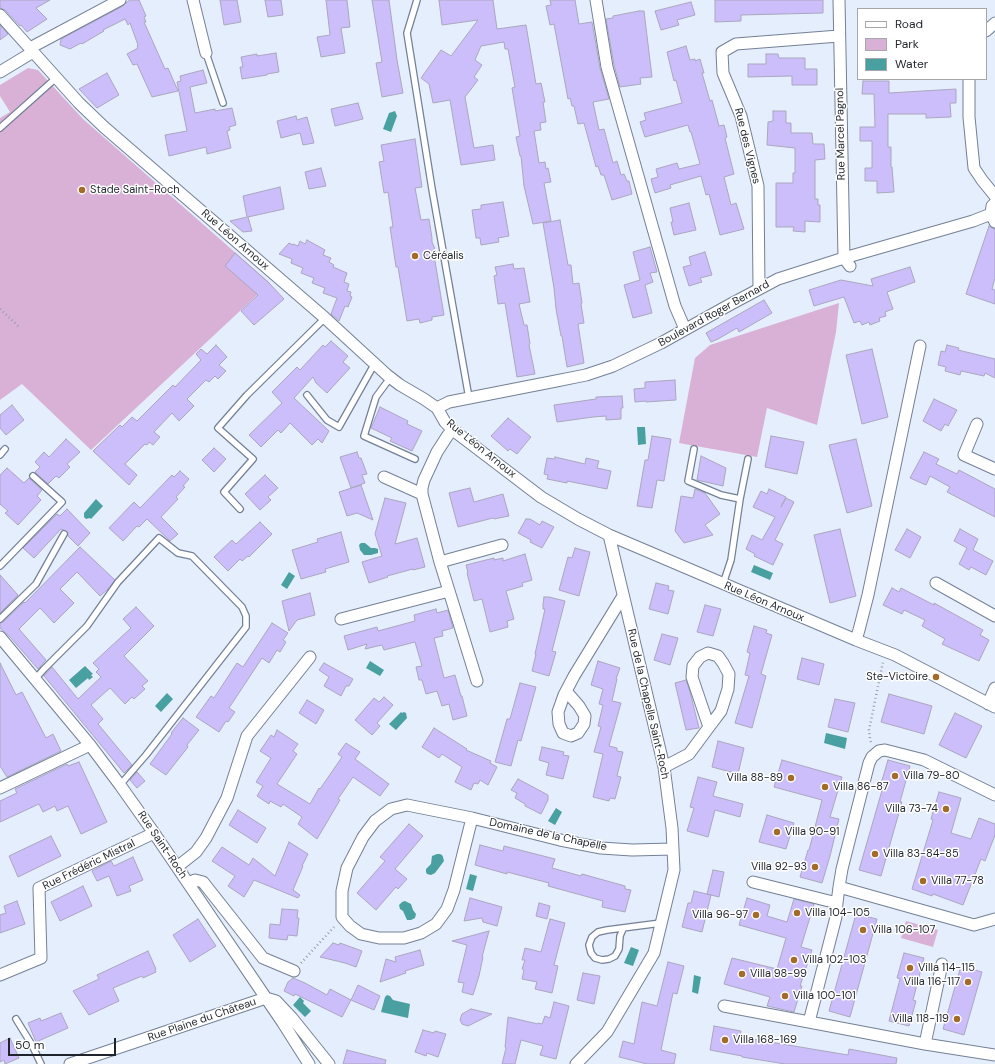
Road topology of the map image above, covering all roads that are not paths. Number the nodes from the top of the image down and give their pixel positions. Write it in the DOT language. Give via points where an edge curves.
graph roads {
  1 [pos="120,0"];
  2 [pos="193,0"];
  3 [pos="417,0"];
  4 [pos="596,0"];
  5 [pos="839,0"];
  6 [pos="0,15"];
  7 [pos="995,23"];
  8 [pos="987,30"];
  9 [pos="839,36"];
  10 [pos="32,50"];
  11 [pos="206,53"];
  12 [pos="0,72"];
  13 [pos="56,78"];
  14 [pos="969,80"];
  15 [pos="223,103"];
  16 [pos="0,128"];
  17 [pos="995,196"];
  18 [pos="995,203"];
  19 [pos="993,218"];
  20 [pos="847,262"];
  21 [pos="759,289"];
  22 [pos="325,318"];
  23 [pos="685,329"];
  24 [pos="920,346"];
  25 [pos="375,363"];
  26 [pos="390,378"];
  27 [pos="307,395"];
  28 [pos="468,398"];
  29 [pos="437,408"];
  30 [pos="977,424"];
  31 [pos="453,430"];
  32 [pos="5,449"];
  33 [pos="694,449"];
  34 [pos="0,455"];
  35 [pos="415,459"];
  36 [pos="748,459"];
  37 [pos="995,469"];
  38 [pos="33,476"];
  39 [pos="384,478"];
  40 [pos="422,494"];
  41 [pos="740,498"];
  42 [pos="240,509"];
  43 [pos="64,534"];
  44 [pos="609,535"];
  45 [pos="502,545"];
  46 [pos="440,562"];
  47 [pos="0,566"];
  48 [pos="936,583"];
  49 [pos="723,584"];
  50 [pos="449,591"];
  51 [pos="623,596"];
  52 [pos="995,616"];
  53 [pos="0,619"];
  54 [pos="341,619"];
  55 [pos="0,637"];
  56 [pos="856,640"];
  57 [pos="310,657"];
  58 [pos="35,679"];
  59 [pos="477,681"];
  60 [pos="995,688"];
  61 [pos="566,692"];
  62 [pos="992,706"];
  63 [pos="709,727"];
  64 [pos="90,745"];
  65 [pos="664,767"];
  66 [pos="120,785"];
  67 [pos="0,788"];
  68 [pos="995,795"];
  69 [pos="472,818"];
  70 [pos="154,833"];
  71 [pos="673,849"];
  72 [pos="177,867"];
  73 [pos="753,882"];
  74 [pos="188,883"];
  75 [pos="839,887"];
  76 [pos="836,903"];
  77 [pos="995,919"];
  78 [pos="661,923"];
  79 [pos="623,929"];
  80 [pos="942,964"];
  81 [pos="294,971"];
  82 [pos="0,975"];
  83 [pos="266,998"];
  84 [pos="724,1006"];
  85 [pos="16,1019"];
  86 [pos="809,1022"];
  87 [pos="925,1044"];
  88 [pos="995,1055"];
  89 [pos="41,1064"];
  90 [pos="70,1064"];
  91 [pos="309,1064"];
  92 [pos="329,1064"];
  93 [pos="576,1064"];
  1 -- 10 [label="street"];
  2 -- 11 [label="street"];
  3 -- 28 [label="lane" via="407,33"];
  4 -- 23 [label="street" via="607,67 675,306"];
  5 -- 9 [label="street, Rue Marcel Pagnol"];
  6 -- 10 [label="street, Rue Léon Arnoux"];
  7 -- 8 [label="street"];
  9 -- 20 [label="street, Rue Marcel Pagnol"];
  9 -- 21 [label="street, Rue des Vignes" via="736,44 722,52 723,73 741,116 758,186"];
  10 -- 12 [label="street"];
  10 -- 13 [label="street, Rue Léon Arnoux"];
  11 -- 15 [label="lane"];
  13 -- 16 [label="lane"];
  13 -- 22 [label="street, Rue Léon Arnoux" via="104,127"];
  14 -- 17 [label="street" via="969,117 974,168"];
  18 -- 19 [label="street" via="992,206"];
  19 -- 20 [label="street, Boulevard Roger Bernard" via="974,221"];
  20 -- 21 [label="street, Boulevard Roger Bernard" via="778,279"];
  21 -- 23 [label="street, Boulevard Roger Bernard"];
  22 -- 25 [label="street, Rue Léon Arnoux"];
  22 -- 42 [label="lane" via="218,428 253,459 224,492"];
  23 -- 28 [label="street, Boulevard Roger Bernard" via="619,364 586,375"];
  24 -- 56 [label="street" via="868,595"];
  25 -- 26 [label="street, Rue Léon Arnoux"];
  25 -- 27 [label="lane" via="339,427 327,420"];
  26 -- 29 [label="street, Rue Léon Arnoux"];
  26 -- 35 [label="lane" via="376,397 364,436"];
  28 -- 29 [label="street, Boulevard Roger Bernard" via="449,402"];
  29 -- 31 [label="street, Rue Léon Arnoux"];
  30 -- 37 [label="street" via="964,455"];
  31 -- 40 [label="street" via="437,452 424,480"];
  31 -- 44 [label="street, Rue Léon Arnoux" via="541,497"];
  32 -- 34 [label="lane"];
  33 -- 41 [label="lane" via="688,481 721,495"];
  36 -- 41 [label="lane"];
  38 -- 47 [label="lane" via="62,502"];
  39 -- 40 [label="street"];
  40 -- 46 [label="street"];
  41 -- 49 [label="lane" via="731,560"];
  43 -- 53 [label="lane" via="36,584"];
  44 -- 49 [label="street, Rue Léon Arnoux"];
  44 -- 51 [label="street, Rue de la Chapelle Saint-Roch"];
  45 -- 46 [label="street"];
  46 -- 50 [label="street"];
  48 -- 52 [label="street"];
  49 -- 56 [label="street, Rue Léon Arnoux"];
  50 -- 54 [label="street"];
  50 -- 59 [label="street"];
  51 -- 61 [label="street"];
  51 -- 65 [label="street, Rue de la Chapelle Saint-Roch"];
  55 -- 58 [label="street, Rue Saint-Roch"];
  56 -- 62 [label="street, Rue Léon Arnoux" via="896,655"];
  57 -- 72 [label="street" via="247,736 227,798 206,838 196,852"];
  58 -- 64 [label="street, Rue Saint-Roch"];
  58 -- 66 [label="lane" via="87,626 118,582 159,538 178,553 192,556 242,607 246,616 246,626"];
  60 -- 62 [label="street"];
  63 -- 63 [label="street" via="692,677 693,666 700,657 708,653 718,656 729,674 728,689 721,710"];
  63 -- 65 [label="street" via="689,754"];
  64 -- 66 [label="street, Rue Saint-Roch"];
  64 -- 67 [label="street"];
  65 -- 71 [label="street, Rue de la Chapelle Saint-Roch"];
  66 -- 70 [label="street, Rue Saint-Roch"];
  68 -- 75 [label="street" via="924,760 885,750 879,751 869,763"];
  69 -- 69 [label="street, Domaine de la Chapelle" via="448,909 436,924 421,933 404,938 379,938 361,934 342,918 342,891 347,868 363,837 375,821 391,809 407,805"];
  69 -- 71 [label="street, Domaine de la Chapelle" via="602,848"];
  70 -- 72 [label="street, Rue Saint-Roch"];
  70 -- 82 [label="street, Rue Frédéric Mistral" via="39,888 41,958"];
  71 -- 78 [label="street, Rue de la Chapelle Saint-Roch" via="674,870"];
  72 -- 74 [label="street, Rue Saint-Roch"];
  73 -- 76 [label="street"];
  74 -- 81 [label="street" via="196,880 203,882 263,958"];
  74 -- 83 [label="street, Rue Saint-Roch"];
  75 -- 76 [label="street"];
  75 -- 77 [label="street" via="974,925"];
  76 -- 86 [label="street" via="836,917"];
  78 -- 79 [label="lane"];
  78 -- 93 [label="street, Rue de la Chapelle Saint-Roch" via="654,953 607,1032"];
  79 -- 79 [label="lane" via="598,932 592,938 589,945 595,958 602,960 615,956"];
  80 -- 87 [label="street"];
  83 -- 90 [label="street, Rue Plaine du Château"];
  83 -- 91 [label="street, Rue Saint-Roch"];
  83 -- 92 [label="street" via="276,1001"];
  84 -- 86 [label="street"];
  85 -- 89 [label="lane"];
  86 -- 87 [label="street"];
  87 -- 88 [label="street"];
}
